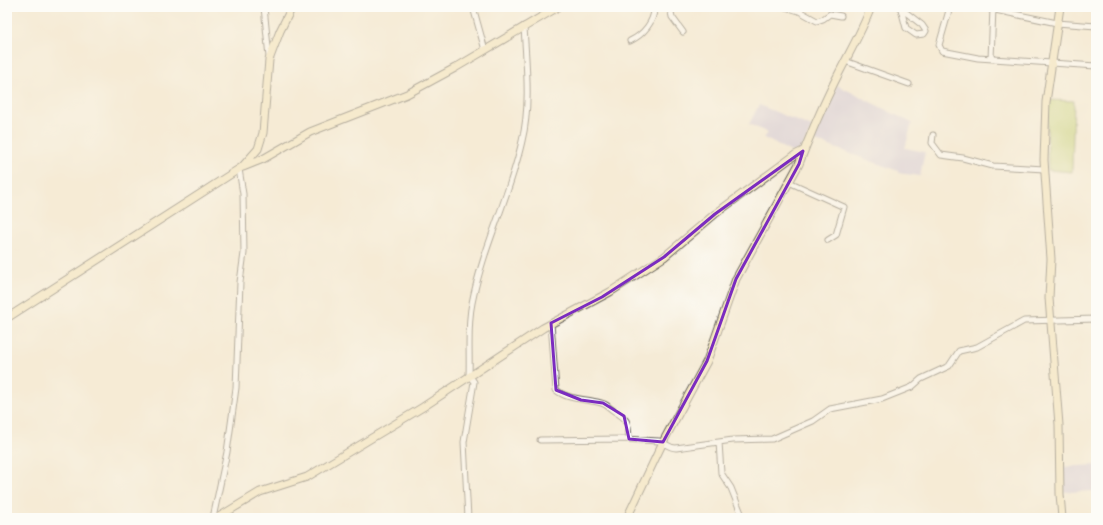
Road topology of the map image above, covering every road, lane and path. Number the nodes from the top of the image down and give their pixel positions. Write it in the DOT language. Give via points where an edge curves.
graph roads {
  1 [pos="264,7"];
  2 [pos="292,7"];
  3 [pos="473,7"];
  4 [pos="558,7"];
  5 [pos="654,7"];
  6 [pos="670,7"];
  7 [pos="785,7"];
  8 [pos="871,7"];
  9 [pos="950,7"];
  10 [pos="981,7"];
  11 [pos="1060,7"];
  12 [pos="792,8"];
  13 [pos="900,8"];
  14 [pos="993,8"];
  15 [pos="841,16"];
  16 [pos="1057,23"];
  17 [pos="524,26"];
  18 [pos="1096,26"];
  19 [pos="683,32"];
  20 [pos="630,42"];
  21 [pos="485,50"];
  22 [pos="269,58"];
  23 [pos="991,59"];
  24 [pos="845,61"];
  25 [pos="1051,63"];
  26 [pos="1096,66"];
  27 [pos="909,84"];
  28 [pos="933,135"];
  29 [pos="803,151"];
  30 [pos="241,168"];
  31 [pos="1044,169"];
  32 [pos="789,182"];
  33 [pos="828,240"];
  34 [pos="14,314"];
  35 [pos="7,318"];
  36 [pos="1096,319"];
  37 [pos="1052,320"];
  38 [pos="7,322"];
  39 [pos="552,323"];
  40 [pos="469,376"];
  41 [pos="629,439"];
  42 [pos="540,440"];
  43 [pos="663,442"];
  44 [pos="719,442"];
  45 [pos="213,518"];
  46 [pos="217,518"];
  47 [pos="468,518"];
  48 [pos="627,518"];
  49 [pos="743,518"];
  50 [pos="1062,518"];
  1 -- 22 [label="street"];
  2 -- 22 [label="street"];
  3 -- 21 [label="street"];
  4 -- 17 [label="street"];
  5 -- 20 [label="street" via="654,18 641,35"];
  6 -- 19 [label="street" via="672,17"];
  7 -- 12 [label="street"];
  8 -- 24 [label="street" via="864,27"];
  9 -- 23 [label="street" via="939,49 962,56"];
  10 -- 14 [label="street"];
  11 -- 16 [label="street"];
  12 -- 15 [label="street" via="817,21 830,14"];
  13 -- 13 [label="street" via="906,28 916,35 924,34 926,31 922,25"];
  14 -- 16 [label="street"];
  14 -- 23 [label="street"];
  16 -- 18 [label="street"];
  16 -- 25 [label="street"];
  17 -- 21 [label="street"];
  17 -- 40 [label="street" via="527,100 525,129 515,169 481,266 472,303"];
  21 -- 30 [label="street" via="406,94 316,129"];
  22 -- 30 [label="street" via="262,139 258,149"];
  23 -- 25 [label="street"];
  24 -- 27 [label="street"];
  24 -- 29 [label="street"];
  25 -- 26 [label="street"];
  25 -- 31 [label="street" via="1044,126"];
  28 -- 31 [label="street" via="932,143 941,155 993,166"];
  29 -- 32 [label="street"];
  29 -- 39 [label="street" via="715,214 664,257 602,297"];
  30 -- 34 [label="street"];
  30 -- 45 [label="street" via="244,253 240,282 236,388 228,452"];
  31 -- 37 [label="street"];
  32 -- 33 [label="street" via="844,207 836,235"];
  32 -- 43 [label="street" via="736,279 707,361"];
  34 -- 35 [label="street"];
  34 -- 38 [label="street"];
  36 -- 37 [label="street"];
  37 -- 44 [label="street" via="1022,322 977,346 959,350 949,366 886,398 830,409 808,424 772,439"];
  37 -- 50 [label="street"];
  39 -- 40 [label="street"];
  39 -- 41 [label="street" via="556,390 581,400 603,403 623,415 627,422"];
  40 -- 46 [label="street" via="417,411 307,477 260,492"];
  40 -- 47 [label="street" via="474,382 464,442"];
  41 -- 42 [label="street"];
  41 -- 43 [label="street"];
  43 -- 44 [label="street" via="668,448"];
  43 -- 48 [label="street"];
  44 -- 49 [label="street" via="721,473 731,488"];
}
